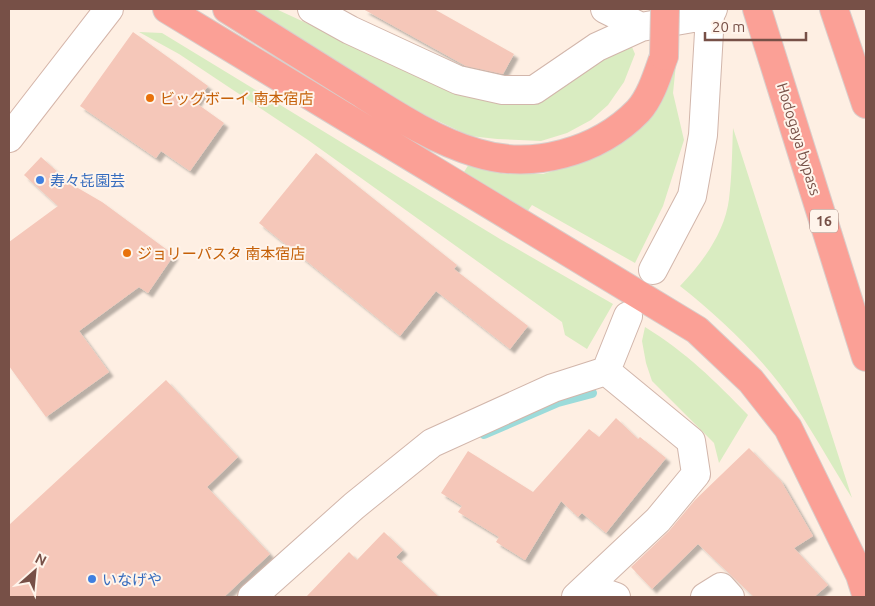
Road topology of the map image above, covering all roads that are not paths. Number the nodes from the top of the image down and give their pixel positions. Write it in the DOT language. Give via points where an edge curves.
graph roads {
  1 [pos="110,9"];
  2 [pos="167,9"];
  3 [pos="227,9"];
  4 [pos="312,9"];
  5 [pos="605,9"];
  6 [pos="665,9"];
  7 [pos="757,9"];
  8 [pos="834,9"];
  9 [pos="711,12"];
  10 [pos="641,27"];
  11 [pos="866,104"];
  12 [pos="9,138"];
  13 [pos="653,270"];
  14 [pos="628,316"];
  15 [pos="866,357"];
  16 [pos="606,371"];
  17 [pos="582,592"];
  18 [pos="866,594"];
  19 [pos="252,597"];
  20 [pos="616,597"];
  21 [pos="705,597"];
  22 [pos="730,597"];
  1 -- 12 [label="street"];
  2 -- 18 [label="highway" via="697,330 751,381 788,428 860,575"];
  3 -- 6 [label="highway, bridge" via="446,143 478,154 509,159 542,159 593,144 639,110 664,56"];
  4 -- 10 [label="street" via="458,80 504,90 534,90 597,47"];
  5 -- 10 [label="street"];
  7 -- 15 [label="highway, Hodogaya bypass / 16"];
  8 -- 11 [label="highway"];
  9 -- 10 [label="street"];
  9 -- 13 [label="street" via="703,135 692,196"];
  14 -- 16 [label="street"];
  16 -- 17 [label="street" via="691,441 696,474 658,520"];
  16 -- 19 [label="street" via="553,388 432,443 354,506"];
  17 -- 20 [label="street"];
  21 -- 22 [label="street" via="721,587"];
}
